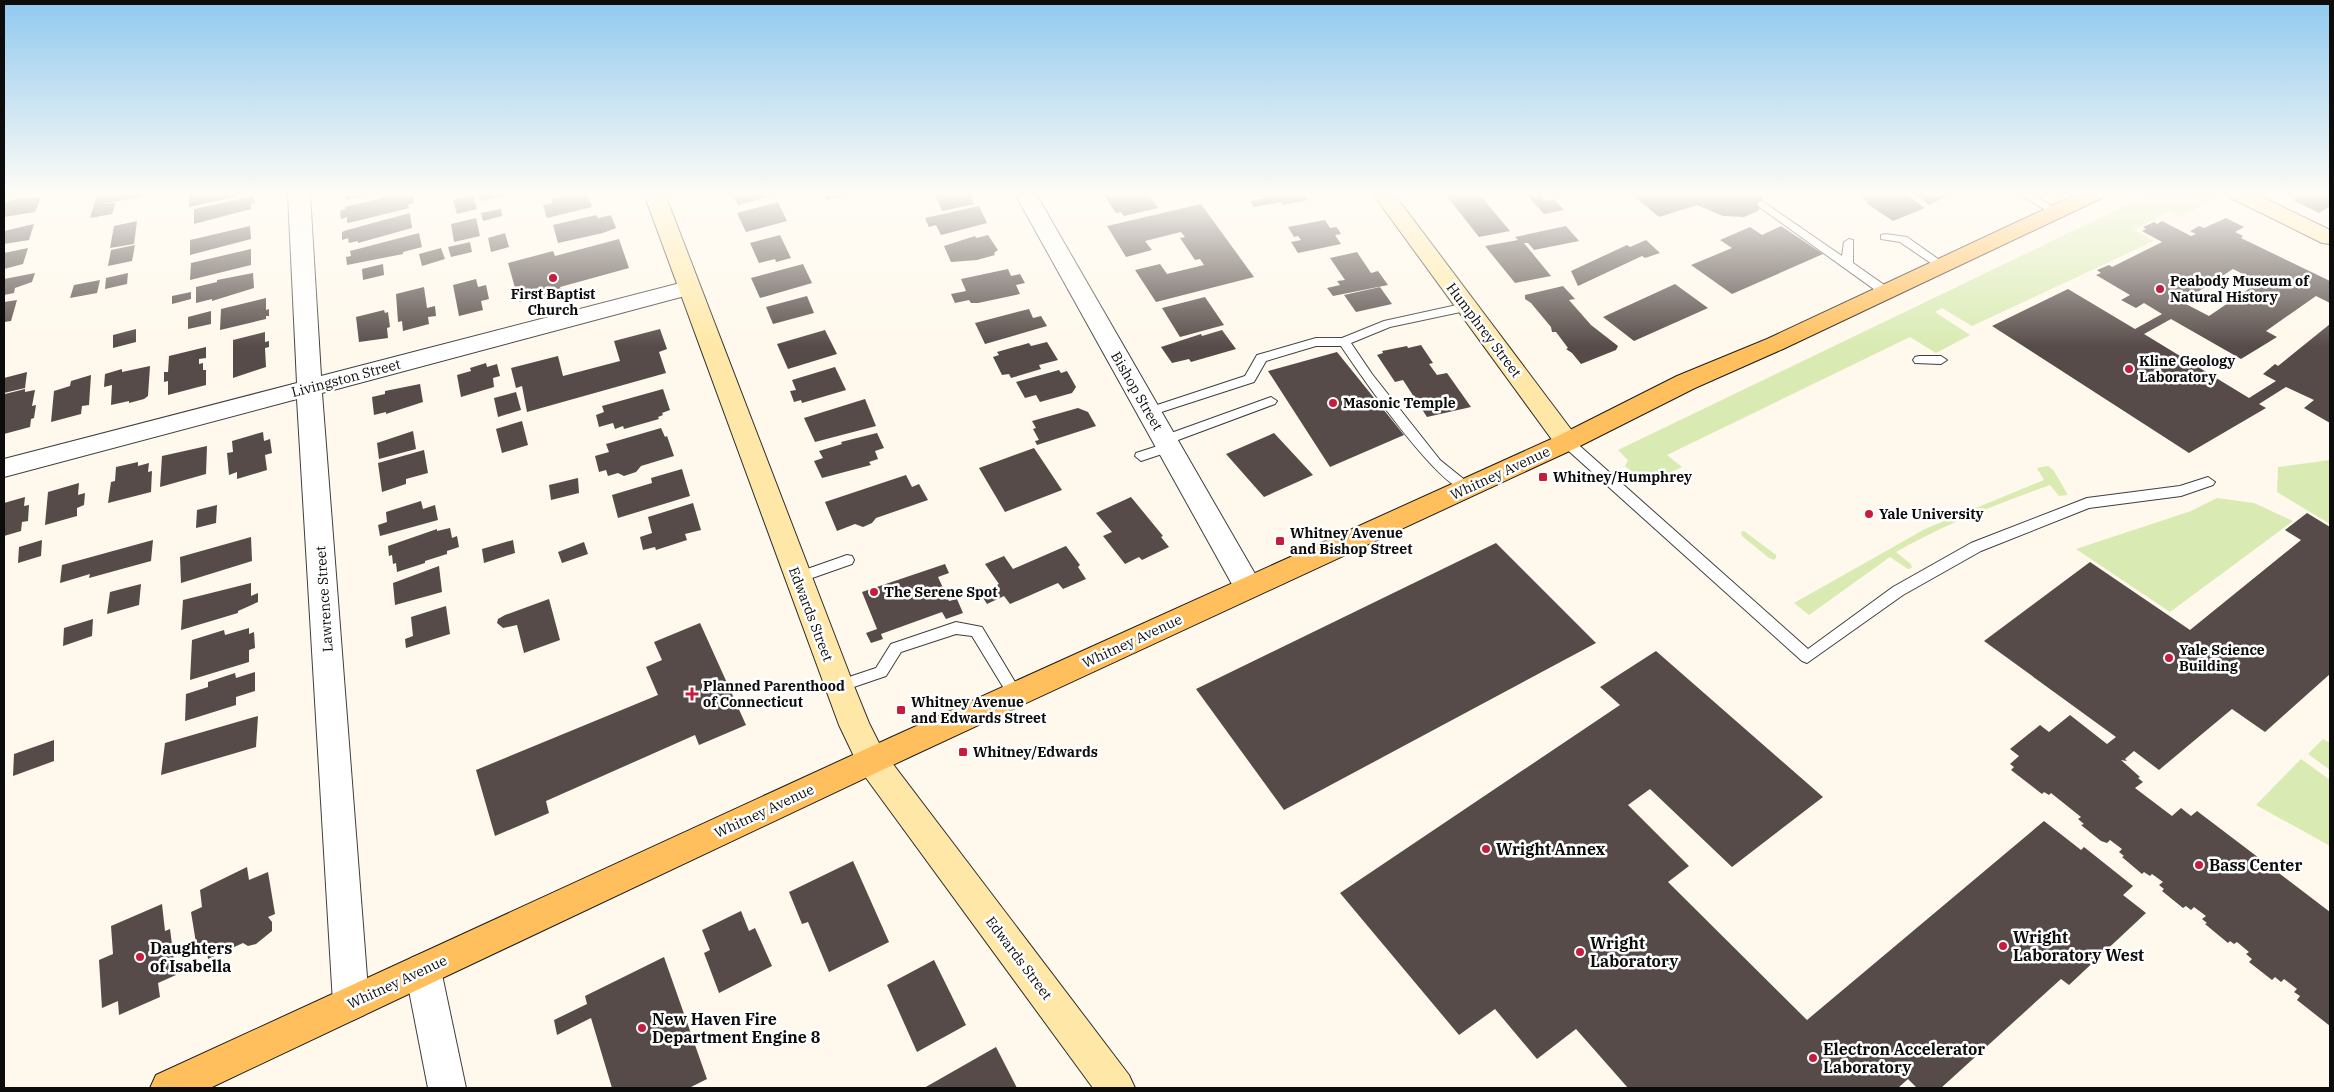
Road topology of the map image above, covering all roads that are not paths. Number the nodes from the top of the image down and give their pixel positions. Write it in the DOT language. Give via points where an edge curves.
graph roads {
  1 [pos="301,245"];
  2 [pos="672,245"];
  3 [pos="1054,245"];
  4 [pos="1420,245"];
  5 [pos="1820,245"];
  6 [pos="1849,245"];
  7 [pos="1910,245"];
  8 [pos="1986,245"];
  9 [pos="1847,264"];
  10 [pos="1942,266"];
  11 [pos="688,288"];
  12 [pos="1886,292"];
  13 [pos="1466,307"];
  14 [pos="1344,342"];
  15 [pos="1919,360"];
  16 [pos="1941,360"];
  17 [pos="309,387"];
  18 [pos="1271,401"];
  19 [pos="1149,412"];
  20 [pos="1567,442"];
  21 [pos="1167,443"];
  22 [pos="1141,456"];
  23 [pos="4,468"];
  24 [pos="2208,482"];
  25 [pos="1466,488"];
  26 [pos="847,560"];
  27 [pos="798,578"];
  28 [pos="1248,587"];
  29 [pos="839,686"];
  30 [pos="1016,696"];
  31 [pos="872,760"];
  32 [pos="423,970"];
  33 [pos="351,1003"];
  34 [pos="169,1088"];
  35 [pos="447,1088"];
  36 [pos="1116,1088"];
  1 -- 17 [label="street, Lawrence Street"];
  2 -- 11 [label="street, Edwards Street"];
  3 -- 19 [label="street, Bishop Street"];
  4 -- 13 [label="street, Humphrey Street"];
  5 -- 9 [label="lane"];
  6 -- 9 [label="lane"];
  7 -- 10 [label="lane"];
  8 -- 10 [label="main road, Whitney Avenue"];
  9 -- 12 [label="lane"];
  10 -- 12 [label="main road, Whitney Avenue"];
  11 -- 17 [label="street, Livingston Street"];
  11 -- 27 [label="street, Edwards Street"];
  12 -- 20 [label="main road, Whitney Avenue" via="1686,382"];
  13 -- 14 [label="lane" via="1372,328"];
  13 -- 20 [label="street, Humphrey Street"];
  14 -- 19 [label="lane" via="1316,342 1261,358 1250,379"];
  14 -- 25 [label="lane" via="1435,463"];
  15 -- 16 [label="lane"];
  17 -- 23 [label="street, Livingston Street"];
  17 -- 33 [label="street, Lawrence Street"];
  18 -- 21 [label="lane"];
  19 -- 21 [label="street, Bishop Street"];
  20 -- 24 [label="lane" via="1808,657 1898,591 1976,547 2087,503 2181,491"];
  20 -- 25 [label="main road, Whitney Avenue"];
  21 -- 22 [label="lane"];
  21 -- 28 [label="street, Bishop Street"];
  25 -- 28 [label="main road, Whitney Avenue"];
  26 -- 27 [label="lane"];
  27 -- 29 [label="street, Edwards Street"];
  28 -- 30 [label="main road, Whitney Avenue"];
  29 -- 30 [label="lane" via="881,672 896,648 956,628 966,628 977,631"];
  29 -- 31 [label="street, Edwards Street"];
  30 -- 31 [label="main road, Whitney Avenue"];
  31 -- 32 [label="main road, Whitney Avenue"];
  31 -- 36 [label="street, Edwards Street"];
  32 -- 33 [label="main road, Whitney Avenue"];
  32 -- 35 [label="street"];
  33 -- 34 [label="main road, Whitney Avenue"];
}
